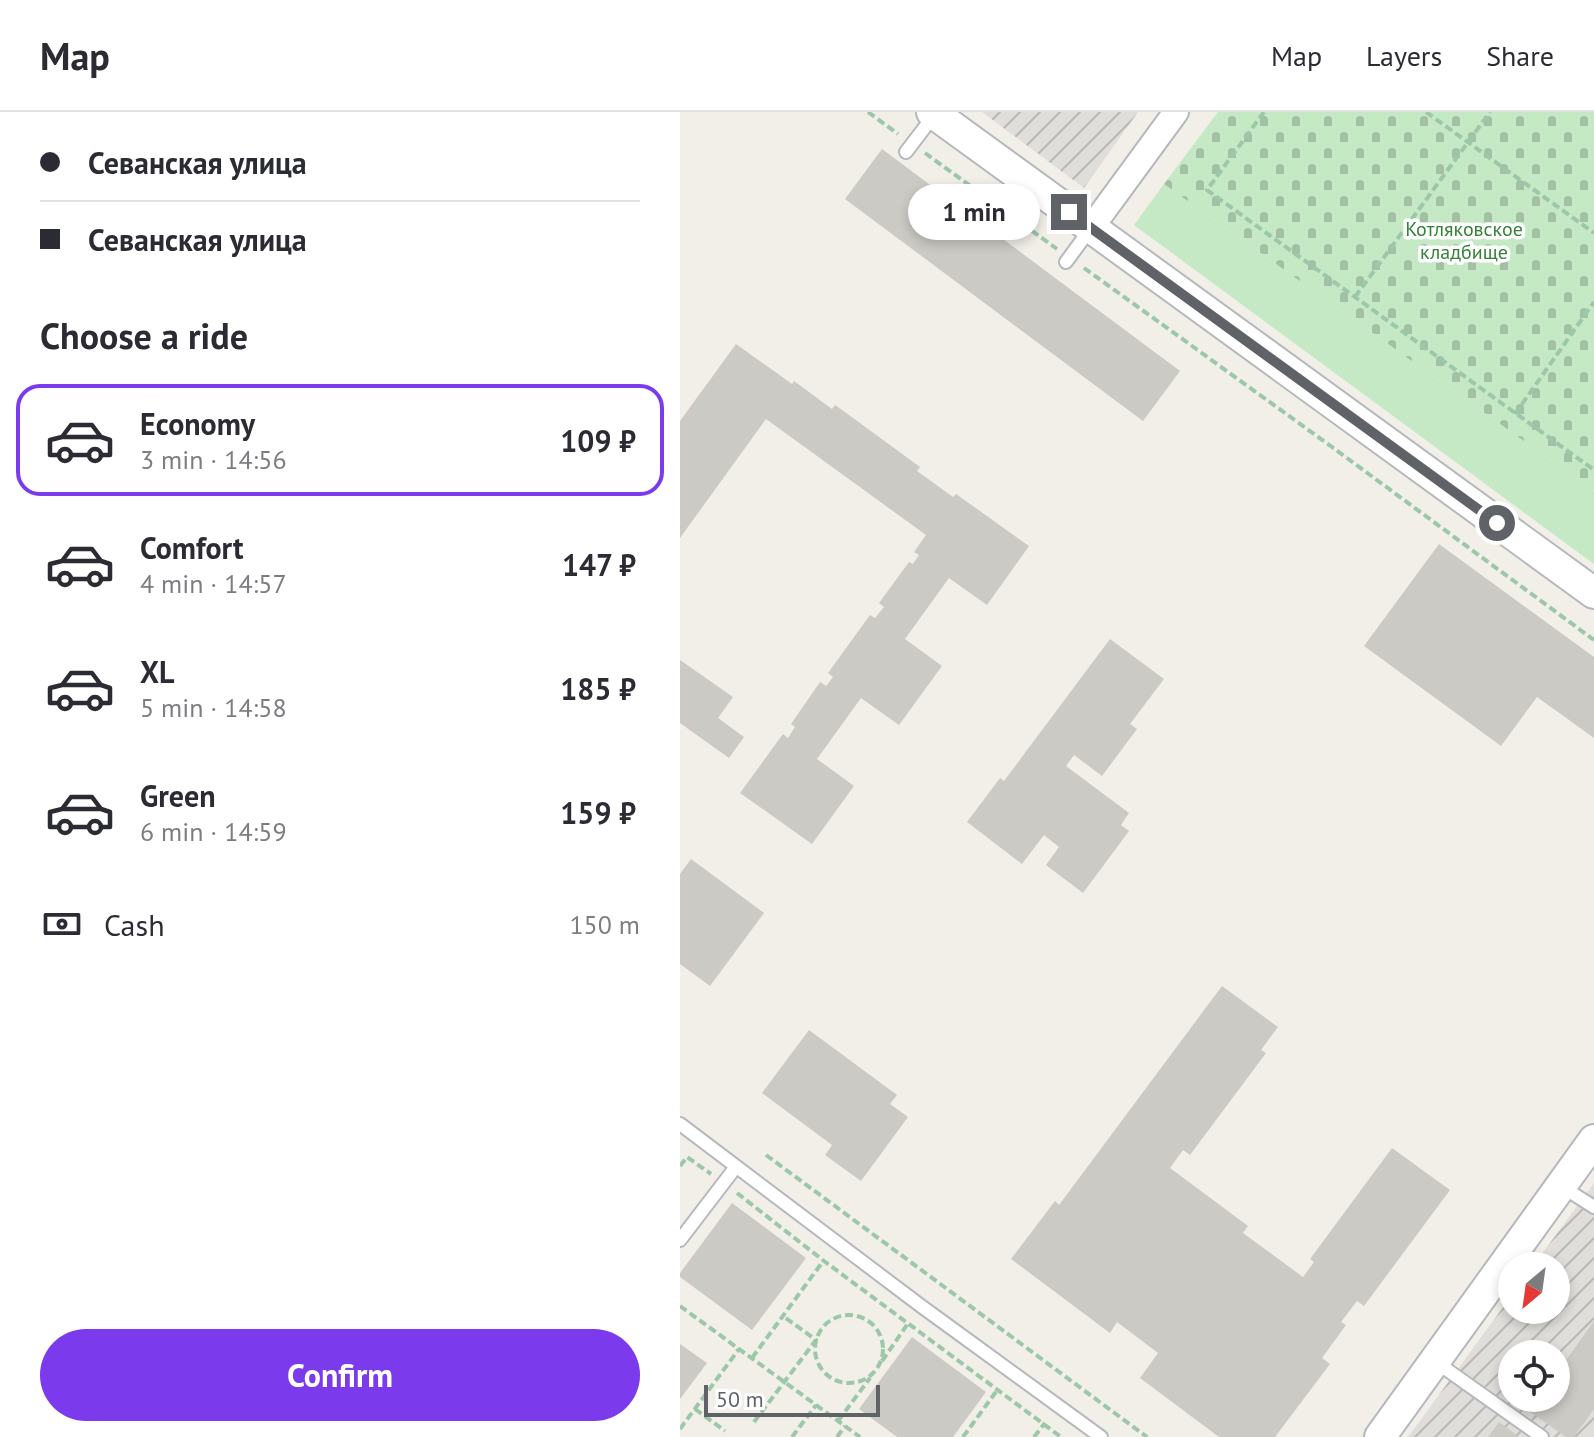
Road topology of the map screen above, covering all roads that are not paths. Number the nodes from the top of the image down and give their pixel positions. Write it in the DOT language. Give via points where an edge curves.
graph roads {
  1 [pos="1176,112"];
  2 [pos="933,113"];
  3 [pos="909,148"];
  4 [pos="1091,228"];
  5 [pos="1068,260"];
  6 [pos="1594,593"];
  7 [pos="680,1124"];
  8 [pos="1594,1140"];
  9 [pos="735,1168"];
  10 [pos="1561,1186"];
  11 [pos="1594,1207"];
  12 [pos="680,1240"];
  13 [pos="1436,1362"];
  14 [pos="1101,1437"];
  15 [pos="1380,1437"];
  16 [pos="1542,1437"];
  1 -- 4 [label="street"];
  2 -- 3 [label="lane"];
  2 -- 4 [label="street"];
  4 -- 5 [label="lane"];
  4 -- 6 [label="street"];
  7 -- 9 [label="lane"];
  8 -- 10 [label="street"];
  9 -- 12 [label="lane"];
  9 -- 14 [label="lane"];
  10 -- 11 [label="lane"];
  10 -- 13 [label="street"];
  13 -- 15 [label="street"];
  13 -- 16 [label="lane"];
}
